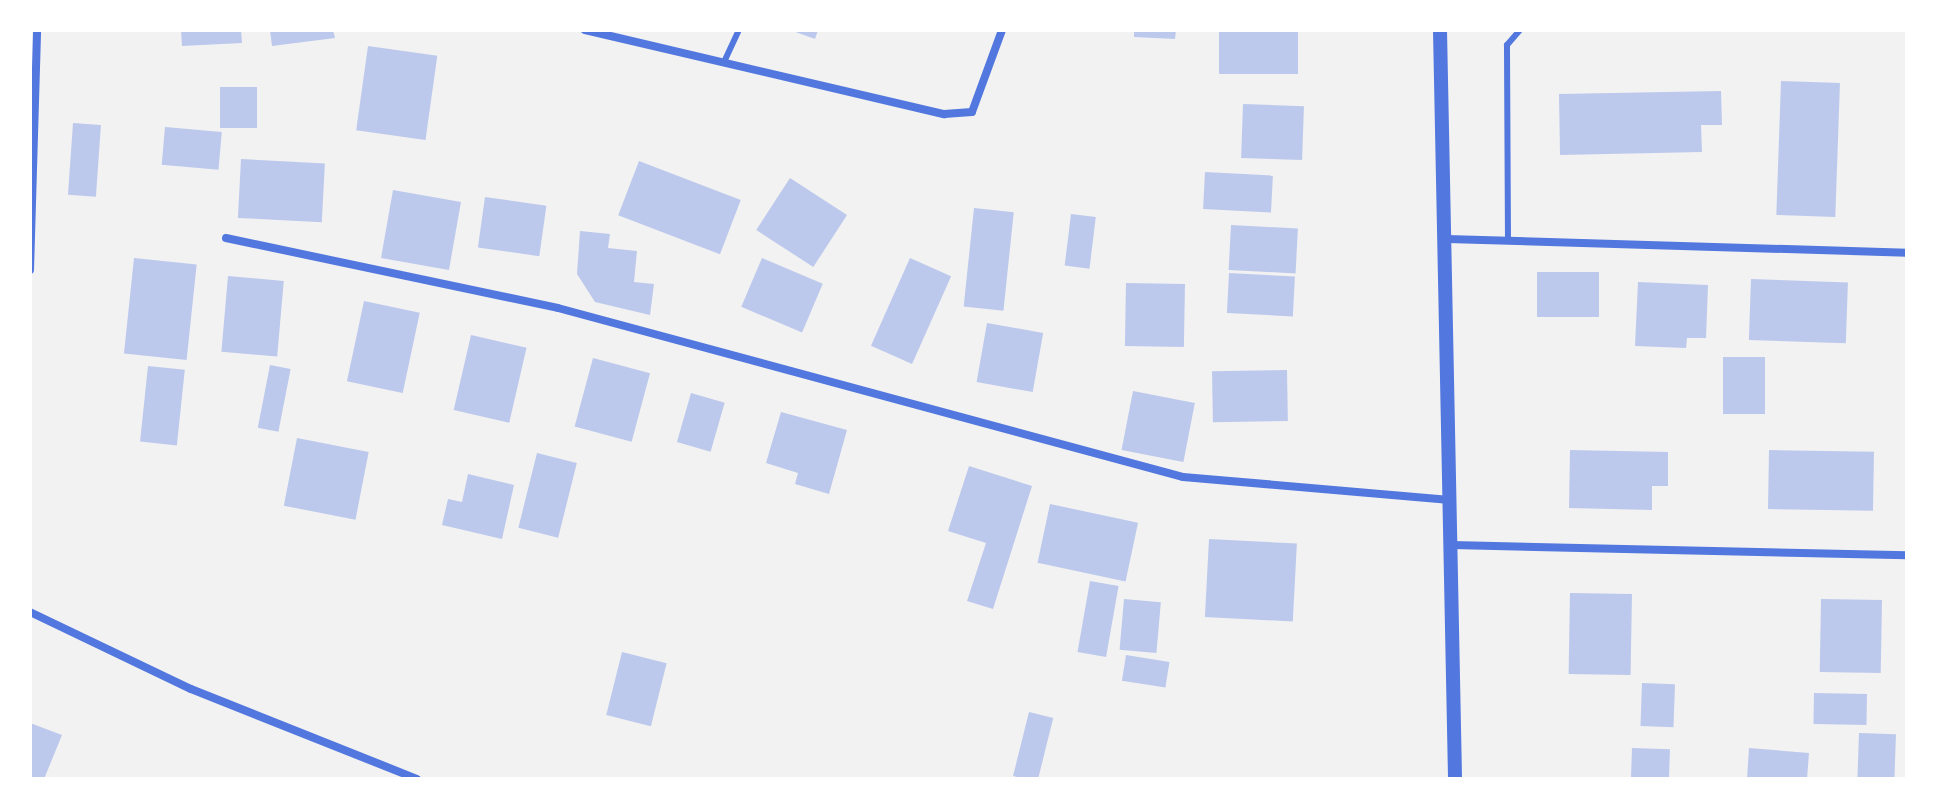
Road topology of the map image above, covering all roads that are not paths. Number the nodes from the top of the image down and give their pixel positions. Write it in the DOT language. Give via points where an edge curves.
graph roads {
  1 [pos="37,30"];
  2 [pos="585,30"];
  3 [pos="739,30"];
  4 [pos="1002,30"];
  5 [pos="1440,30"];
  6 [pos="1520,30"];
  7 [pos="724,62"];
  8 [pos="226,238"];
  9 [pos="1447,239"];
  10 [pos="1508,241"];
  11 [pos="1907,253"];
  12 [pos="30,270"];
  13 [pos="1451,500"];
  14 [pos="1452,545"];
  15 [pos="1907,555"];
  16 [pos="30,612"];
  17 [pos="417,779"];
  18 [pos="1455,779"];
  1 -- 12 [label="street"];
  2 -- 7 [label="street"];
  3 -- 7 [label="lane"];
  4 -- 7 [label="street" via="972,112 944,114"];
  5 -- 9 [label="street"];
  6 -- 10 [label="lane" via="1507,45"];
  8 -- 13 [label="street" via="558,308 1183,477"];
  9 -- 10 [label="street"];
  9 -- 13 [label="street"];
  10 -- 11 [label="street"];
  13 -- 14 [label="street"];
  14 -- 15 [label="street"];
  14 -- 18 [label="street"];
  16 -- 17 [label="street" via="191,689"];
}
